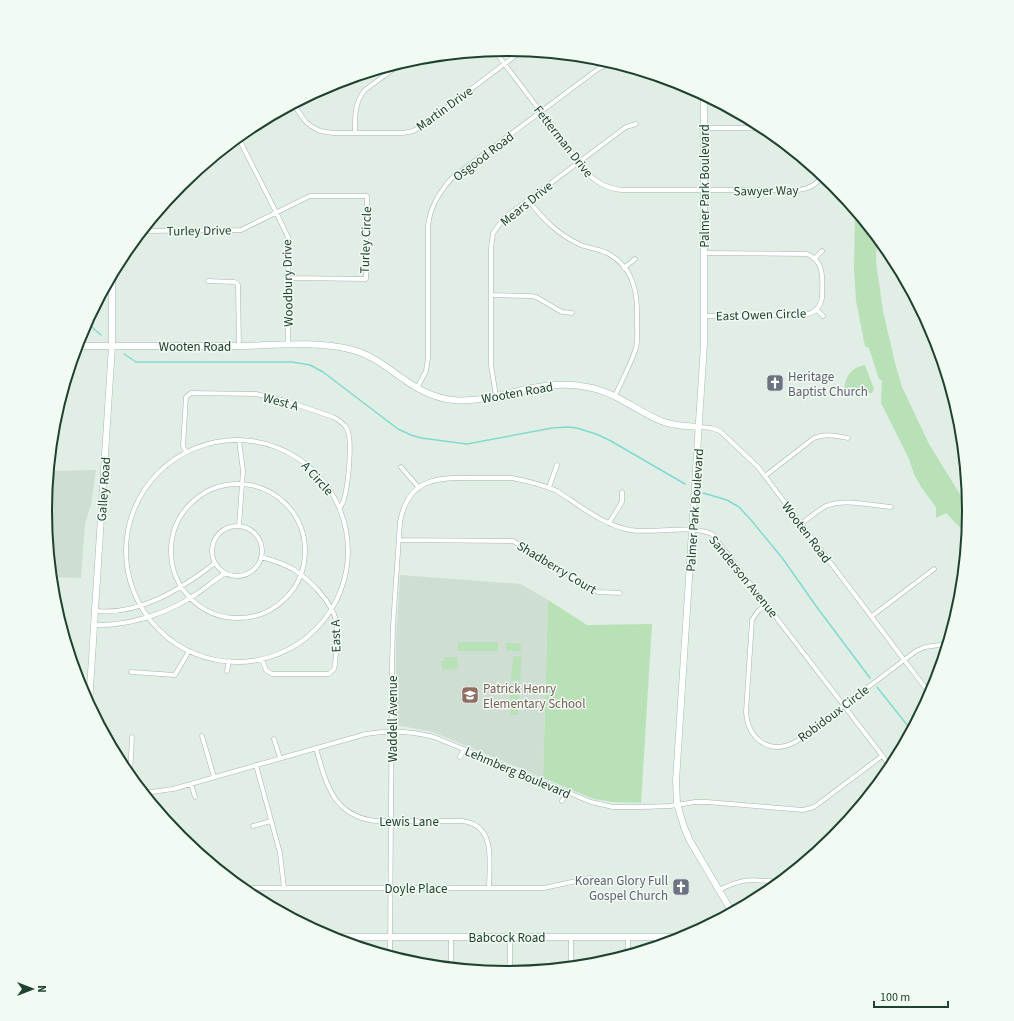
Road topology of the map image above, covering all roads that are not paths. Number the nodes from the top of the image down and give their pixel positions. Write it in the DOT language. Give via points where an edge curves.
graph roads {
  1 [pos="499,56"];
  2 [pos="515,56"];
  3 [pos="505,64"];
  4 [pos="604,66"];
  5 [pos="392,70"];
  6 [pos="704,100"];
  7 [pos="296,108"];
  8 [pos="541,112"];
  9 [pos="636,124"];
  10 [pos="704,128"];
  11 [pos="754,128"];
  12 [pos="355,133"];
  13 [pos="241,142"];
  14 [pos="578,162"];
  15 [pos="819,179"];
  16 [pos="704,190"];
  17 [pos="528,200"];
  18 [pos="276,212"];
  19 [pos="148,231"];
  20 [pos="822,251"];
  21 [pos="704,253"];
  22 [pos="815,258"];
  23 [pos="635,259"];
  24 [pos="624,268"];
  25 [pos="288,278"];
  26 [pos="208,281"];
  27 [pos="112,285"];
  28 [pos="491,295"];
  29 [pos="816,310"];
  30 [pos="572,313"];
  31 [pos="705,316"];
  32 [pos="823,316"];
  33 [pos="288,345"];
  34 [pos="83,346"];
  35 [pos="112,346"];
  36 [pos="239,346"];
  37 [pos="416,389"];
  38 [pos="496,396"];
  39 [pos="615,396"];
  40 [pos="699,427"];
  41 [pos="848,438"];
  42 [pos="239,440"];
  43 [pos="186,452"];
  44 [pos="557,465"];
  45 [pos="401,467"];
  46 [pos="764,476"];
  47 [pos="242,483"];
  48 [pos="549,487"];
  49 [pos="418,488"];
  50 [pos="622,492"];
  51 [pos="135,494"];
  52 [pos="141,496"];
  53 [pos="340,507"];
  54 [pos="891,508"];
  55 [pos="609,523"];
  56 [pos="801,524"];
  57 [pos="239,526"];
  58 [pos="692,530"];
  59 [pos="399,540"];
  60 [pos="261,557"];
  61 [pos="216,563"];
  62 [pos="934,569"];
  63 [pos="225,573"];
  64 [pos="301,574"];
  65 [pos="181,588"];
  66 [pos="620,593"];
  67 [pos="189,598"];
  68 [pos="767,604"];
  69 [pos="140,605"];
  70 [pos="332,609"];
  71 [pos="96,611"];
  72 [pos="872,616"];
  73 [pos="148,617"];
  74 [pos="94,625"];
  75 [pos="941,645"];
  76 [pos="189,651"];
  77 [pos="262,659"];
  78 [pos="904,660"];
  79 [pos="229,662"];
  80 [pos="227,671"];
  81 [pos="131,672"];
  82 [pos="926,688"];
  83 [pos="90,691"];
  84 [pos="844,705"];
  85 [pos="391,731"];
  86 [pos="202,736"];
  87 [pos="132,737"];
  88 [pos="274,739"];
  89 [pos="316,748"];
  90 [pos="464,749"];
  91 [pos="882,756"];
  92 [pos="460,757"];
  93 [pos="280,758"];
  94 [pos="886,761"];
  95 [pos="131,765"];
  96 [pos="256,765"];
  97 [pos="214,777"];
  98 [pos="191,784"];
  99 [pos="150,792"];
  100 [pos="567,792"];
  101 [pos="195,797"];
  102 [pos="562,800"];
  103 [pos="678,804"];
  104 [pos="271,821"];
  105 [pos="391,821"];
  106 [pos="253,826"];
  107 [pos="590,878"];
  108 [pos="770,882"];
  109 [pos="253,888"];
  110 [pos="284,888"];
  111 [pos="391,888"];
  112 [pos="489,888"];
  113 [pos="719,890"];
  114 [pos="729,908"];
  115 [pos="350,937"];
  116 [pos="390,937"];
  117 [pos="451,937"];
  118 [pos="510,937"];
  119 [pos="663,937"];
  120 [pos="571,938"];
  121 [pos="628,938"];
  122 [pos="628,949"];
  123 [pos="390,950"];
  124 [pos="571,961"];
  125 [pos="451,962"];
  126 [pos="510,966"];
  1 -- 3 [label="street, Fetterman Drive"];
  2 -- 3 [label="street, Martin Drive"];
  3 -- 8 [label="street, Fetterman Drive"];
  3 -- 12 [label="street, Martin Drive" via="413,131"];
  4 -- 8 [label="street, Osgood Road"];
  5 -- 12 [label="street" via="361,95 356,108"];
  6 -- 10 [label="main road, Palmer Park Boulevard"];
  7 -- 12 [label="street, Martin Drive" via="306,122 316,129"];
  8 -- 14 [label="street, Fetterman Drive"];
  8 -- 37 [label="street, Osgood Road" via="452,178 435,200 428,226 428,365"];
  9 -- 14 [label="street, Mears Drive" via="626,127"];
  10 -- 11 [label="street"];
  10 -- 16 [label="main road, Palmer Park Boulevard"];
  13 -- 18 [label="street, Woodbury Drive"];
  14 -- 16 [label="street, Fetterman Drive" via="600,185 615,190"];
  14 -- 17 [label="street, Mears Drive"];
  15 -- 16 [label="street, Sawyer Way" via="806,189"];
  16 -- 21 [label="main road, Palmer Park Boulevard"];
  17 -- 24 [label="street" via="542,217 564,236 607,253"];
  17 -- 28 [label="street, Mears Drive" via="504,218 493,233"];
  18 -- 19 [label="street, Turley Drive" via="241,230"];
  18 -- 25 [label="street, Woodbury Drive" via="288,237"];
  18 -- 25 [label="street, Turley Circle" via="310,196 367,196 366,279"];
  20 -- 22 [label="street"];
  21 -- 22 [label="street" via="802,253"];
  21 -- 31 [label="main road, Palmer Park Boulevard"];
  22 -- 29 [label="street, East Owen Circle" via="820,266 822,283 821,302"];
  23 -- 24 [label="street"];
  24 -- 39 [label="street" via="633,281 636,295 637,340 635,352"];
  25 -- 33 [label="street, Woodbury Drive"];
  26 -- 36 [label="street" via="234,282 238,285"];
  27 -- 35 [label="main road, Galley Road"];
  28 -- 30 [label="street" via="531,296 562,312"];
  28 -- 38 [label="street, Mears Drive" via="491,364"];
  29 -- 31 [label="street, East Owen Circle" via="803,316"];
  29 -- 32 [label="street, East Owen Circle"];
  31 -- 40 [label="main road, Palmer Park Boulevard"];
  33 -- 36 [label="main road, Wooten Road"];
  33 -- 37 [label="main road, Wooten Road" via="327,346 360,352 379,362"];
  34 -- 35 [label="main road, Wooten Road"];
  35 -- 36 [label="main road, Wooten Road"];
  35 -- 71 [label="main road, Galley Road"];
  37 -- 38 [label="main road, Wooten Road" via="454,400"];
  38 -- 39 [label="main road, Wooten Road" via="565,384 588,387"];
  39 -- 40 [label="main road, Wooten Road" via="660,421 676,426"];
  40 -- 46 [label="street, Wooten Road" via="716,429 724,434 748,456"];
  40 -- 58 [label="main road, Palmer Park Boulevard"];
  41 -- 46 [label="street" via="819,436"];
  42 -- 43 [label="street, A Circle" via="210,443"];
  42 -- 47 [label="street"];
  42 -- 53 [label="street, A Circle" via="273,445 301,460 323,480"];
  43 -- 52 [label="street, A Circle" via="158,473"];
  43 -- 53 [label="street, West A" via="183,446 186,397 191,393 267,396 333,417 347,430 349,440 346,487"];
  44 -- 48 [label="street"];
  45 -- 49 [label="street"];
  46 -- 56 [label="street, Wooten Road"];
  47 -- 57 [label="street"];
  47 -- 64 [label="street" via="274,494 293,513 301,527 304,541"];
  47 -- 65 [label="street" via="227,484 208,490 194,499 182,514 173,532 170,553 172,569"];
  48 -- 49 [label="street, Sanderson Avenue" via="512,478 454,478 434,480"];
  48 -- 55 [label="street, Sanderson Avenue"];
  49 -- 59 [label="street, Waddell Avenue" via="404,508"];
  50 -- 55 [label="street" via="622,502"];
  51 -- 52 [label="street"];
  52 -- 69 [label="street, A Circle" via="129,526 127,548 130,577"];
  53 -- 70 [label="street, A Circle" via="348,539 348,562 343,585"];
  54 -- 56 [label="street" via="836,503 825,507"];
  55 -- 58 [label="street, Sanderson Avenue" via="630,530"];
  56 -- 72 [label="street, Wooten Road"];
  57 -- 60 [label="street" via="250,529 258,538 262,546"];
  57 -- 61 [label="street" via="223,530 216,539 213,550"];
  58 -- 68 [label="street, Sanderson Avenue" via="708,532 715,537"];
  58 -- 103 [label="main road, Palmer Park Boulevard" via="676,769"];
  59 -- 66 [label="street, Shadberry Court" via="513,541 598,592"];
  59 -- 85 [label="street, Waddell Avenue" via="393,626"];
  60 -- 63 [label="street" via="258,565 248,574 236,576"];
  60 -- 64 [label="street, East A"];
  61 -- 63 [label="street"];
  61 -- 65 [label="street"];
  62 -- 72 [label="street"];
  63 -- 67 [label="street"];
  64 -- 67 [label="street" via="284,600 255,616 220,616 205,610"];
  64 -- 70 [label="street, East A"];
  65 -- 67 [label="street"];
  65 -- 69 [label="street"];
  67 -- 73 [label="street" via="168,610"];
  68 -- 84 [label="street, Sanderson Avenue"];
  68 -- 84 [label="street, Robidoux Circle" via="752,620 751,627 746,712 751,732 767,745 779,747 791,744"];
  69 -- 71 [label="street" via="114,611"];
  69 -- 73 [label="street, A Circle"];
  70 -- 77 [label="street, A Circle" via="301,641"];
  70 -- 77 [label="street, East A" via="337,634 335,665 332,672 324,675 272,674 266,670"];
  71 -- 74 [label="main road, Galley Road"];
  72 -- 78 [label="street, Wooten Road"];
  73 -- 74 [label="street" via="116,625"];
  73 -- 76 [label="street, A Circle" via="166,636"];
  74 -- 83 [label="main road, Galley Road"];
  75 -- 78 [label="street, Robidoux Circle" via="920,649"];
  76 -- 79 [label="street, A Circle"];
  76 -- 81 [label="street" via="175,675"];
  77 -- 79 [label="street, A Circle"];
  78 -- 82 [label="street, Wooten Road"];
  78 -- 84 [label="street, Robidoux Circle"];
  79 -- 80 [label="street"];
  84 -- 91 [label="street, Sanderson Avenue"];
  85 -- 89 [label="street, Lehmberg Boulevard" via="366,734"];
  85 -- 90 [label="street, Lehmberg Boulevard" via="434,737"];
  85 -- 105 [label="street, Waddell Avenue"];
  86 -- 97 [label="street"];
  87 -- 95 [label="street"];
  88 -- 93 [label="street"];
  89 -- 93 [label="street, Lehmberg Boulevard"];
  89 -- 105 [label="street, Lewis Lane" via="328,788 343,808 363,819"];
  90 -- 92 [label="street"];
  90 -- 100 [label="street, Lehmberg Boulevard"];
  91 -- 94 [label="street, Sanderson Avenue"];
  91 -- 103 [label="street, Lehmberg Boulevard" via="809,809 707,802"];
  93 -- 96 [label="street, Lehmberg Boulevard"];
  96 -- 97 [label="street, Lehmberg Boulevard"];
  96 -- 104 [label="street"];
  97 -- 98 [label="street, Lehmberg Boulevard"];
  98 -- 99 [label="street, Lehmberg Boulevard"];
  98 -- 101 [label="street"];
  100 -- 102 [label="street"];
  100 -- 103 [label="street, Lehmberg Boulevard" via="608,806"];
  103 -- 113 [label="main road, Palmer Park Boulevard" via="681,820 690,841"];
  104 -- 106 [label="street"];
  104 -- 110 [label="street" via="282,860"];
  105 -- 111 [label="street, Waddell Avenue"];
  105 -- 112 [label="street, Lewis Lane" via="462,821 477,827 485,834 490,847"];
  107 -- 112 [label="street, Doyle Place" via="544,888"];
  108 -- 113 [label="street" via="743,880"];
  109 -- 110 [label="street, Doyle Place"];
  110 -- 111 [label="street, Doyle Place"];
  111 -- 112 [label="street, Doyle Place"];
  111 -- 116 [label="street, Waddell Avenue"];
  113 -- 114 [label="main road, Palmer Park Boulevard"];
  115 -- 116 [label="main road, Babcock Road"];
  116 -- 117 [label="main road, Babcock Road"];
  116 -- 123 [label="street, Waddell Avenue"];
  117 -- 118 [label="main road, Babcock Road"];
  117 -- 125 [label="street"];
  118 -- 120 [label="main road, Babcock Road"];
  118 -- 126 [label="street"];
  119 -- 121 [label="main road, Babcock Road"];
  120 -- 121 [label="main road, Babcock Road"];
  120 -- 124 [label="street"];
  121 -- 122 [label="street"];
}
